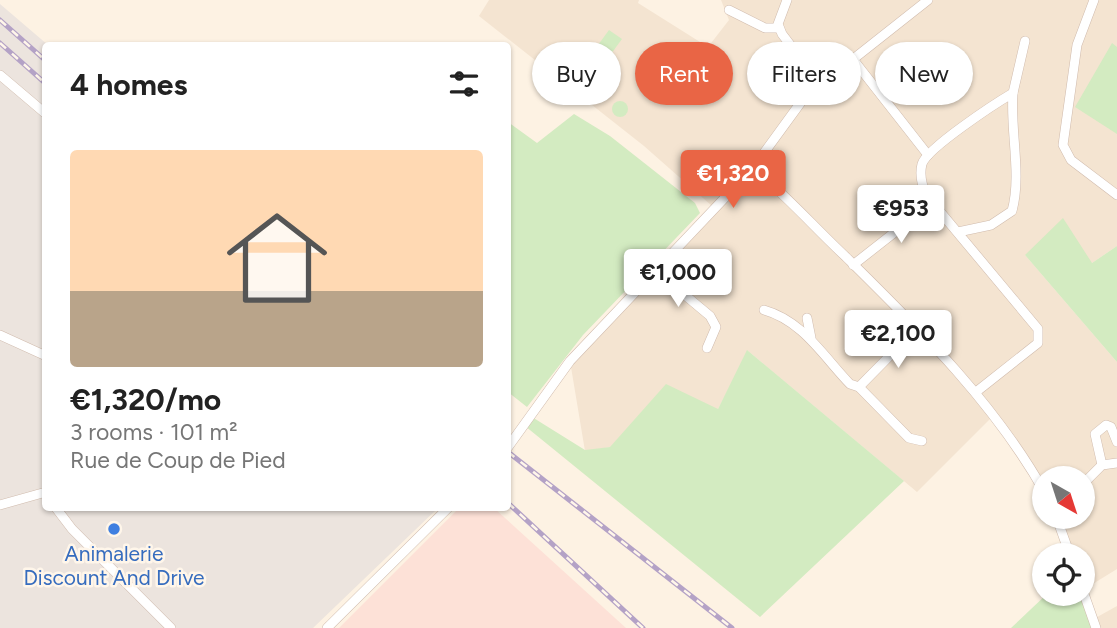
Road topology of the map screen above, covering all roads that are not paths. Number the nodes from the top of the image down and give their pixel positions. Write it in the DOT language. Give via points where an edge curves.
graph roads {
  1 [pos="787,0"];
  2 [pos="928,0"];
  3 [pos="1094,0"];
  4 [pos="729,10"];
  5 [pos="779,28"];
  6 [pos="1025,41"];
  7 [pos="789,42"];
  8 [pos="861,51"];
  9 [pos="861,69"];
  10 [pos="0,75"];
  11 [pos="1013,93"];
  12 [pos="799,105"];
  13 [pos="42,111"];
  14 [pos="928,155"];
  15 [pos="753,168"];
  16 [pos="1117,194"];
  17 [pos="932,202"];
  18 [pos="958,232"];
  19 [pos="853,265"];
  20 [pos="655,270"];
  21 [pos="764,310"];
  22 [pos="807,318"];
  23 [pos="917,328"];
  24 [pos="0,335"];
  25 [pos="811,338"];
  26 [pos="708,348"];
  27 [pos="42,353"];
  28 [pos="859,387"];
  29 [pos="976,392"];
  30 [pos="922,441"];
  31 [pos="1117,442"];
  32 [pos="511,443"];
  33 [pos="1117,463"];
  34 [pos="1102,465"];
  35 [pos="1032,471"];
  36 [pos="1096,471"];
  37 [pos="42,493"];
  38 [pos="0,505"];
  39 [pos="58,511"];
  40 [pos="445,511"];
  41 [pos="1088,606"];
  42 [pos="171,628"];
  43 [pos="327,628"];
  44 [pos="1096,628"];
  1 -- 5 [label="street"];
  2 -- 8 [label="street"];
  3 -- 16 [label="street" via="1077,45 1063,145 1071,160"];
  4 -- 5 [label="street" via="765,28"];
  5 -- 7 [label="street"];
  6 -- 11 [label="street"];
  9 -- 14 [label="street"];
  10 -- 13 [label="street"];
  11 -- 14 [label="street"];
  11 -- 18 [label="street" via="1016,188 1012,211 991,225"];
  12 -- 15 [label="street"];
  14 -- 17 [label="street" via="922,185"];
  15 -- 19 [label="street"];
  15 -- 20 [label="street"];
  17 -- 18 [label="street"];
  17 -- 19 [label="street"];
  18 -- 29 [label="street" via="1040,336 1038,343"];
  19 -- 23 [label="street"];
  20 -- 26 [label="street" via="710,316 716,327"];
  20 -- 32 [label="street" via="570,361"];
  21 -- 25 [label="street" via="791,321"];
  22 -- 25 [label="street"];
  23 -- 28 [label="street"];
  23 -- 29 [label="street"];
  24 -- 27 [label="street"];
  25 -- 28 [label="street" via="850,384"];
  28 -- 30 [label="street" via="909,438"];
  29 -- 35 [label="street" via="1011,435"];
  31 -- 34 [label="street" via="1106,425 1095,434"];
  33 -- 34 [label="street"];
  34 -- 36 [label="street"];
  37 -- 38 [label="street"];
  39 -- 42 [label="street"];
  40 -- 43 [label="street"];
  41 -- 44 [label="street"];
}
